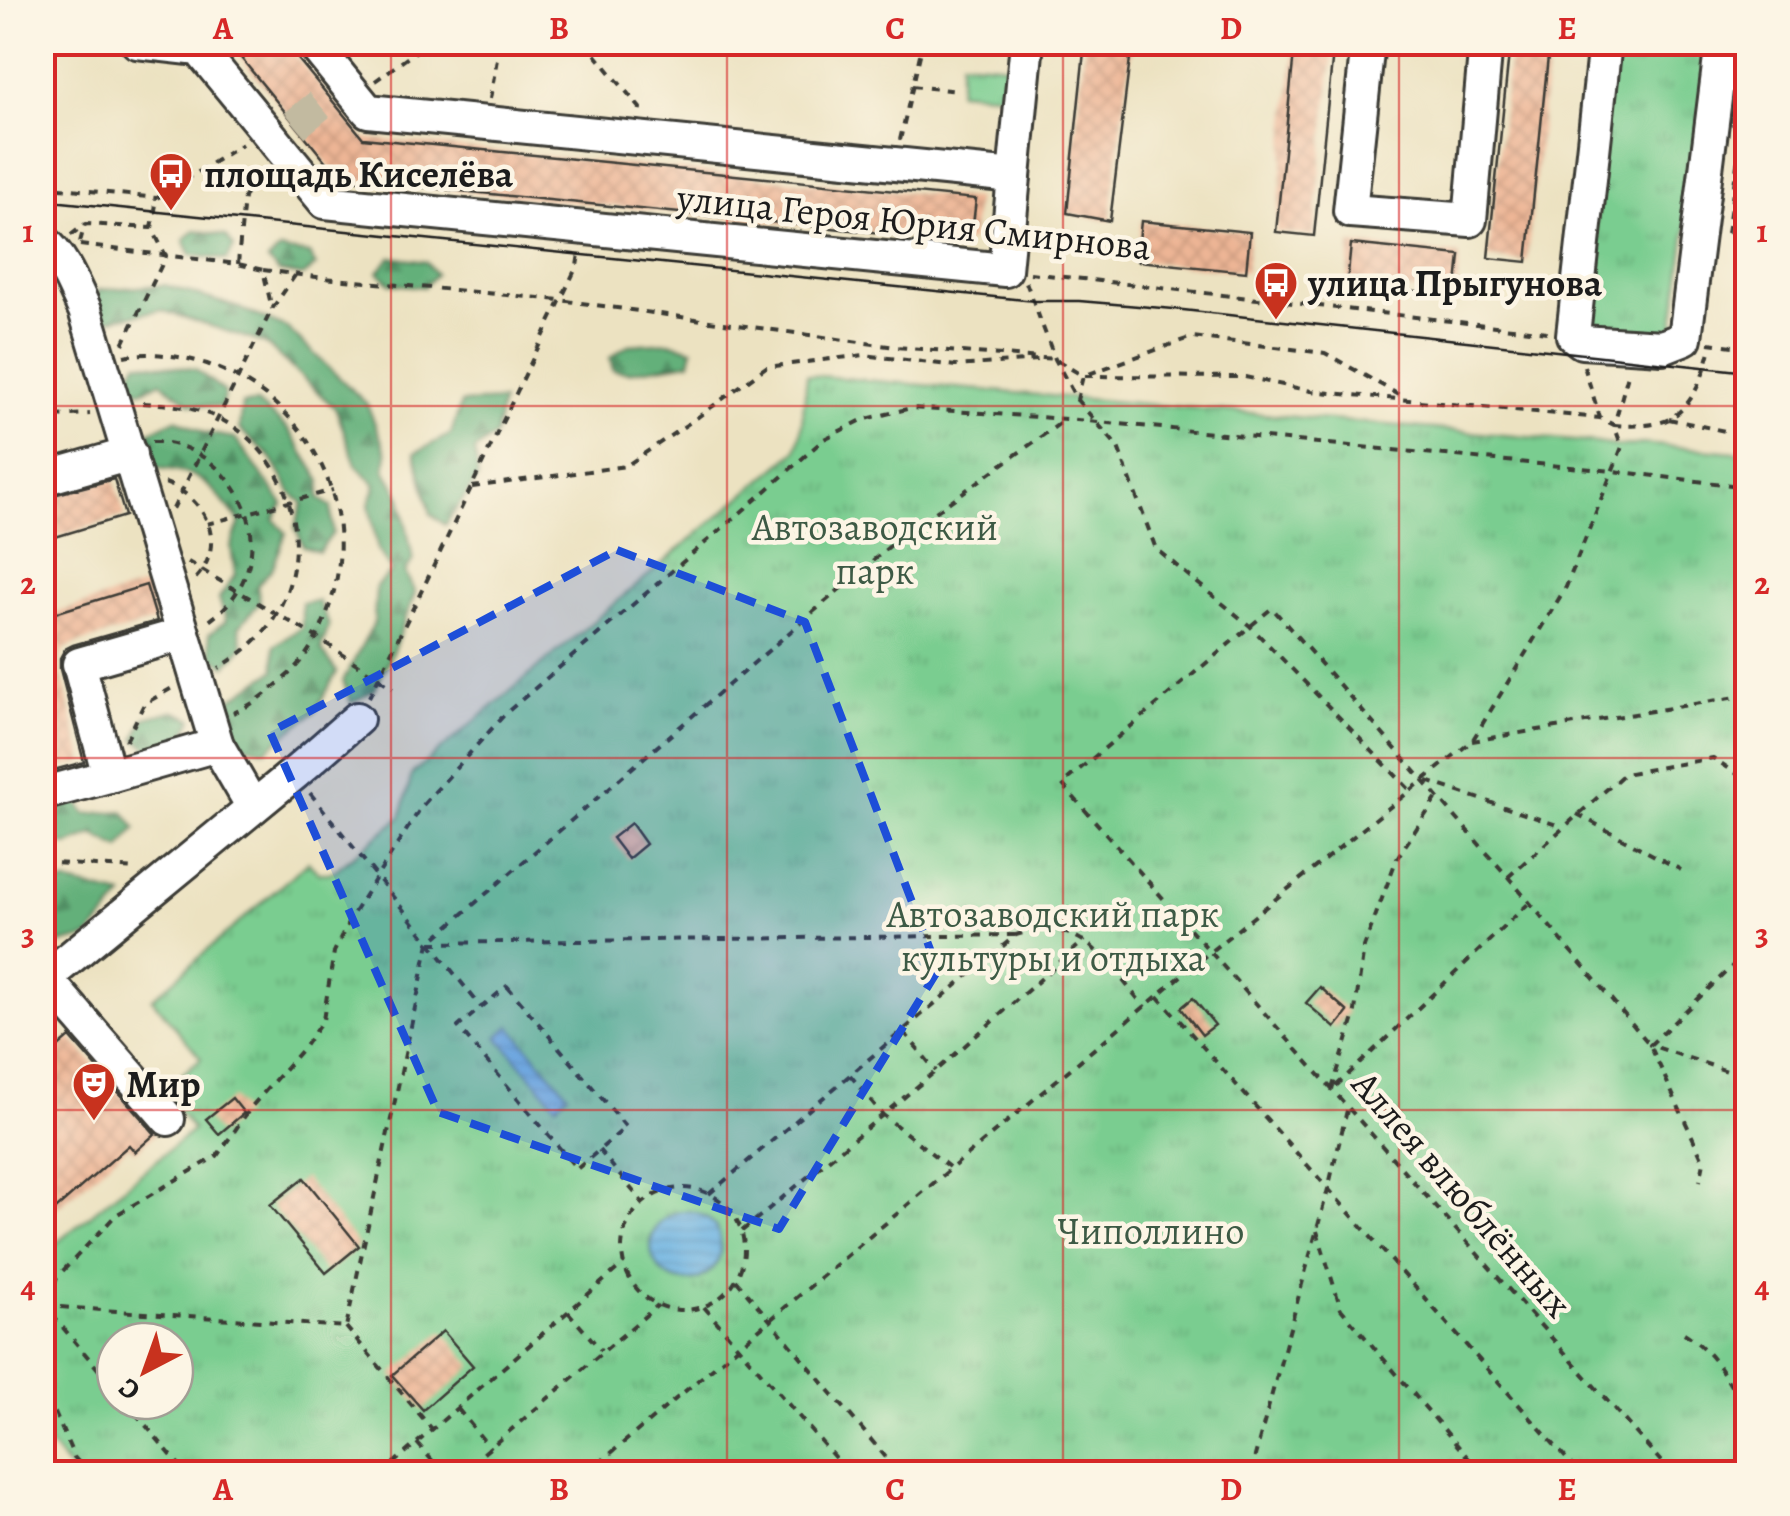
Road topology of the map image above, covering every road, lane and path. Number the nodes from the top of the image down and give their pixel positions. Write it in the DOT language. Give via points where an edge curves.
graph roads {
  1 [pos="138,42"];
  2 [pos="312,42"];
  3 [pos="429,42"];
  4 [pos="500,42"];
  5 [pos="585,42"];
  6 [pos="923,42"];
  7 [pos="1028,42"];
  8 [pos="1368,42"];
  9 [pos="1486,42"];
  10 [pos="1605,42"];
  11 [pos="1730,47"];
  12 [pos="912,86"];
  13 [pos="958,91"];
  14 [pos="343,92"];
  15 [pos="486,123"];
  16 [pos="280,137"];
  17 [pos="638,138"];
  18 [pos="894,164"];
  19 [pos="1014,176"];
  20 [pos="42,186"];
  21 [pos="157,198"];
  22 [pos="152,228"];
  23 [pos="582,228"];
  24 [pos="51,242"];
  25 [pos="166,256"];
  26 [pos="238,264"];
  27 [pos="263,270"];
  28 [pos="1014,271"];
  29 [pos="296,274"];
  30 [pos="560,300"];
  31 [pos="272,309"];
  32 [pos="1578,338"];
  33 [pos="1685,338"];
  34 [pos="1632,346"];
  35 [pos="1748,348"];
  36 [pos="1055,359"];
  37 [pos="1083,376"];
  38 [pos="238,378"];
  39 [pos="1405,398"];
  40 [pos="1078,400"];
  41 [pos="114,406"];
  42 [pos="42,408"];
  43 [pos="218,418"];
  44 [pos="1066,418"];
  45 [pos="1600,418"];
  46 [pos="1669,419"];
  47 [pos="1096,421"];
  48 [pos="1748,436"];
  49 [pos="1622,447"];
  50 [pos="200,455"];
  51 [pos="132,462"];
  52 [pos="1613,471"];
  53 [pos="42,479"];
  54 [pos="472,487"];
  55 [pos="1748,487"];
  56 [pos="183,490"];
  57 [pos="333,490"];
  58 [pos="290,502"];
  59 [pos="248,512"];
  60 [pos="207,524"];
  61 [pos="156,543"];
  62 [pos="202,570"];
  63 [pos="238,591"];
  64 [pos="171,592"];
  65 [pos="277,614"];
  66 [pos="1250,626"];
  67 [pos="184,634"];
  68 [pos="318,638"];
  69 [pos="196,676"];
  70 [pos="379,679"];
  71 [pos="393,688"];
  72 [pos="1748,695"];
  73 [pos="357,719"];
  74 [pos="213,733"];
  75 [pos="1472,741"];
  76 [pos="295,773"];
  77 [pos="109,776"];
  78 [pos="1423,779"];
  79 [pos="1748,781"];
  80 [pos="1410,790"];
  81 [pos="42,794"];
  82 [pos="1438,796"];
  83 [pos="253,807"];
  84 [pos="1578,814"];
  85 [pos="1562,827"];
  86 [pos="42,862"];
  87 [pos="1681,870"];
  88 [pos="175,872"];
  89 [pos="376,874"];
  90 [pos="1508,877"];
  91 [pos="1530,902"];
  92 [pos="1016,935"];
  93 [pos="1085,940"];
  94 [pos="429,943"];
  95 [pos="1211,951"];
  96 [pos="1748,951"];
  97 [pos="44,980"];
  98 [pos="1158,996"];
  99 [pos="481,1007"];
  100 [pos="1145,1007"];
  101 [pos="903,1031"];
  102 [pos="1650,1045"];
  103 [pos="936,1071"];
  104 [pos="850,1075"];
  105 [pos="1748,1078"];
  106 [pos="1332,1089"];
  107 [pos="1348,1106"];
  108 [pos="882,1115"];
  109 [pos="168,1119"];
  110 [pos="599,1150"];
  111 [pos="951,1168"];
  112 [pos="1700,1181"];
  113 [pos="1328,1190"];
  114 [pos="709,1194"];
  115 [pos="643,1204"];
  116 [pos="742,1231"];
  117 [pos="1317,1231"];
  118 [pos="624,1263"];
  119 [pos="736,1280"];
  120 [pos="44,1304"];
  121 [pos="658,1304"];
  122 [pos="704,1306"];
  123 [pos="568,1312"];
  124 [pos="770,1321"];
  125 [pos="346,1327"];
  126 [pos="42,1330"];
  127 [pos="1684,1333"];
  128 [pos="739,1348"];
  129 [pos="602,1352"];
  130 [pos="95,1365"];
  131 [pos="42,1383"];
  132 [pos="457,1408"];
  133 [pos="143,1421"];
  134 [pos="1748,1422"];
  135 [pos="432,1429"];
  136 [pos="417,1442"];
  137 [pos="490,1448"];
  138 [pos="42,1460"];
  139 [pos="54,1474"];
  140 [pos="89,1474"];
  141 [pos="187,1474"];
  142 [pos="381,1474"];
  143 [pos="444,1474"];
  144 [pos="459,1474"];
  145 [pos="586,1474"];
  146 [pos="849,1474"];
  147 [pos="900,1474"];
  148 [pos="1254,1474"];
  149 [pos="1482,1474"];
  150 [pos="1580,1474"];
  151 [pos="1672,1474"];
  1 -- 16 [label="street, улица Героя Юрия Смирнова" via="199,49"];
  2 -- 14 [label="street"];
  3 -- 14 [label="path"];
  4 -- 15 [label="path"];
  5 -- 17 [label="path" via="640,108"];
  6 -- 12 [label="path"];
  7 -- 19 [label="street"];
  8 -- 9 [label="street" via="1350,212 1470,220"];
  10 -- 32 [label="street"];
  11 -- 33 [label="street"];
  12 -- 13 [label="path"];
  12 -- 18 [label="path"];
  14 -- 15 [label="street" via="368,111"];
  15 -- 17 [label="street"];
  16 -- 21 [label="path"];
  16 -- 23 [label="street, улица Героя Юрия Смирнова" via="326,202"];
  16 -- 26 [label="path" via="244,196"];
  17 -- 18 [label="street"];
  18 -- 19 [label="street"];
  19 -- 28 [label="street"];
  20 -- 21 [label="path"];
  21 -- 22 [label="path"];
  22 -- 24 [label="path" via="86,224"];
  22 -- 25 [label="path"];
  23 -- 28 [label="street, улица Героя Юрия Смирнова"];
  23 -- 30 [label="path" via="577,266"];
  24 -- 25 [label="path"];
  24 -- 41 [label="street" via="85,310"];
  25 -- 26 [label="path"];
  25 -- 38 [label="path" via="116,358 192,359"];
  26 -- 27 [label="path"];
  27 -- 29 [label="path"];
  27 -- 31 [label="path"];
  28 -- 32 [label="path, улица Героя Юрия Смирнова"];
  28 -- 36 [label="path"];
  29 -- 30 [label="path"];
  29 -- 31 [label="path"];
  30 -- 36 [label="path" via="895,348"];
  30 -- 54 [label="path"];
  31 -- 38 [label="path"];
  32 -- 34 [label="street"];
  32 -- 45 [label="path"];
  33 -- 34 [label="street" via="1662,348"];
  33 -- 35 [label="path"];
  34 -- 45 [label="path" via="1614,425"];
  36 -- 37 [label="path"];
  36 -- 40 [label="path"];
  36 -- 54 [label="path" via="956,366 864,355 766,367 626,466"];
  37 -- 39 [label="path" via="1245,377"];
  37 -- 39 [label="path" via="1192,336 1326,353"];
  37 -- 40 [label="path"];
  38 -- 43 [label="path"];
  38 -- 57 [label="path" via="293,420"];
  39 -- 45 [label="path"];
  40 -- 47 [label="path"];
  41 -- 42 [label="path" via="53,416"];
  41 -- 43 [label="path" via="168,404"];
  41 -- 51 [label="street"];
  43 -- 50 [label="path"];
  43 -- 58 [label="path" via="269,460"];
  44 -- 47 [label="path"];
  44 -- 89 [label="path" via="911,408 824,438 506,713 422,806"];
  44 -- 94 [label="path" via="899,538"];
  46 -- 48 [label="path"];
  47 -- 52 [label="path"];
  47 -- 66 [label="path" via="1118,448 1156,549"];
  49 -- 52 [label="path"];
  50 -- 51 [label="path" via="157,441"];
  50 -- 56 [label="path"];
  50 -- 59 [label="path" via="226,476"];
  51 -- 53 [label="street"];
  51 -- 56 [label="path" via="154,482"];
  51 -- 61 [label="street"];
  52 -- 55 [label="path"];
  52 -- 75 [label="path" via="1566,587"];
  54 -- 70 [label="path"];
  56 -- 60 [label="path"];
  56 -- 61 [label="path"];
  57 -- 58 [label="path"];
  57 -- 68 [label="path" via="340,557"];
  58 -- 59 [label="path"];
  58 -- 65 [label="path" via="296,545"];
  59 -- 60 [label="path"];
  59 -- 63 [label="path" via="251,556"];
  60 -- 62 [label="path" via="212,549"];
  61 -- 62 [label="path"];
  61 -- 64 [label="street"];
  62 -- 63 [label="path"];
  62 -- 64 [label="path"];
  63 -- 65 [label="path"];
  63 -- 67 [label="path" via="201,628"];
  64 -- 67 [label="street"];
  65 -- 68 [label="path"];
  65 -- 69 [label="path" via="237,656"];
  66 -- 78 [label="path" via="1272,608"];
  66 -- 80 [label="path"];
  66 -- 95 [label="path, Аллея влюблённых" via="1062,784"];
  67 -- 69 [label="street"];
  67 -- 77 [label="street" via="79,664"];
  68 -- 70 [label="path"];
  68 -- 74 [label="path" via="272,689"];
  69 -- 74 [label="street"];
  69 -- 77 [label="path" via="144,704"];
  70 -- 71 [label="path"];
  70 -- 73 [label="path"];
  72 -- 75 [label="path"];
  73 -- 76 [label="street"];
  74 -- 77 [label="street"];
  74 -- 83 [label="street"];
  75 -- 78 [label="path"];
  76 -- 83 [label="street"];
  76 -- 89 [label="path"];
  77 -- 81 [label="street"];
  78 -- 80 [label="path"];
  78 -- 82 [label="path"];
  78 -- 85 [label="path"];
  79 -- 84 [label="path" via="1713,758 1624,774"];
  80 -- 95 [label="path"];
  82 -- 90 [label="path"];
  82 -- 106 [label="path" via="1397,858 1364,946 1354,1018"];
  83 -- 88 [label="street"];
  84 -- 85 [label="path"];
  84 -- 87 [label="path"];
  85 -- 90 [label="path"];
  86 -- 88 [label="path"];
  88 -- 97 [label="street"];
  89 -- 94 [label="path"];
  89 -- 120 [label="path" via="334,952 323,1020 305,1046 216,1156 116,1216 56,1278"];
  90 -- 91 [label="path"];
  91 -- 102 [label="path"];
  91 -- 106 [label="path"];
  92 -- 93 [label="path" via="1036,928"];
  92 -- 94 [label="path"];
  92 -- 101 [label="path"];
  93 -- 100 [label="path"];
  93 -- 103 [label="path"];
  94 -- 99 [label="path"];
  94 -- 125 [label="path"];
  95 -- 98 [label="path"];
  95 -- 106 [label="path, Аллея влюблённых"];
  96 -- 102 [label="path"];
  97 -- 109 [label="street"];
  98 -- 100 [label="path"];
  98 -- 113 [label="path"];
  99 -- 110 [label="path" via="458,1027 577,1169"];
  99 -- 110 [label="path" via="507,986 626,1127"];
  100 -- 111 [label="path"];
  101 -- 103 [label="path"];
  101 -- 104 [label="path"];
  102 -- 105 [label="path"];
  102 -- 112 [label="path" via="1704,1162"];
  103 -- 108 [label="path"];
  104 -- 108 [label="path"];
  104 -- 114 [label="path"];
  106 -- 107 [label="path, Аллея влюблённых"];
  107 -- 113 [label="path"];
  107 -- 151 [label="path, Аллея влюблённых"];
  108 -- 111 [label="path"];
  108 -- 116 [label="path"];
  110 -- 115 [label="path"];
  111 -- 124 [label="path"];
  113 -- 117 [label="path"];
  113 -- 150 [label="path"];
  114 -- 115 [label="path" via="678,1188"];
  114 -- 116 [label="path"];
  115 -- 118 [label="path" via="624,1236"];
  116 -- 119 [label="path" via="744,1256"];
  117 -- 148 [label="path"];
  117 -- 149 [label="path" via="1341,1309"];
  118 -- 121 [label="path" via="634,1286"];
  118 -- 123 [label="path"];
  119 -- 122 [label="path"];
  119 -- 124 [label="path"];
  120 -- 125 [label="path"];
  120 -- 126 [label="path"];
  120 -- 130 [label="path"];
  121 -- 122 [label="path" via="676,1310"];
  121 -- 129 [label="path"];
  122 -- 128 [label="path"];
  123 -- 129 [label="path"];
  123 -- 132 [label="path"];
  124 -- 128 [label="path"];
  124 -- 147 [label="path"];
  125 -- 135 [label="path"];
  127 -- 134 [label="path" via="1721,1368"];
  128 -- 145 [label="path"];
  128 -- 146 [label="path"];
  129 -- 137 [label="path"];
  131 -- 140 [label="path" via="74,1457"];
  132 -- 135 [label="path"];
  132 -- 137 [label="path"];
  133 -- 141 [label="path"];
  135 -- 136 [label="path"];
  136 -- 142 [label="path"];
  136 -- 143 [label="path"];
  137 -- 144 [label="path"];
  138 -- 139 [label="path"];
}
